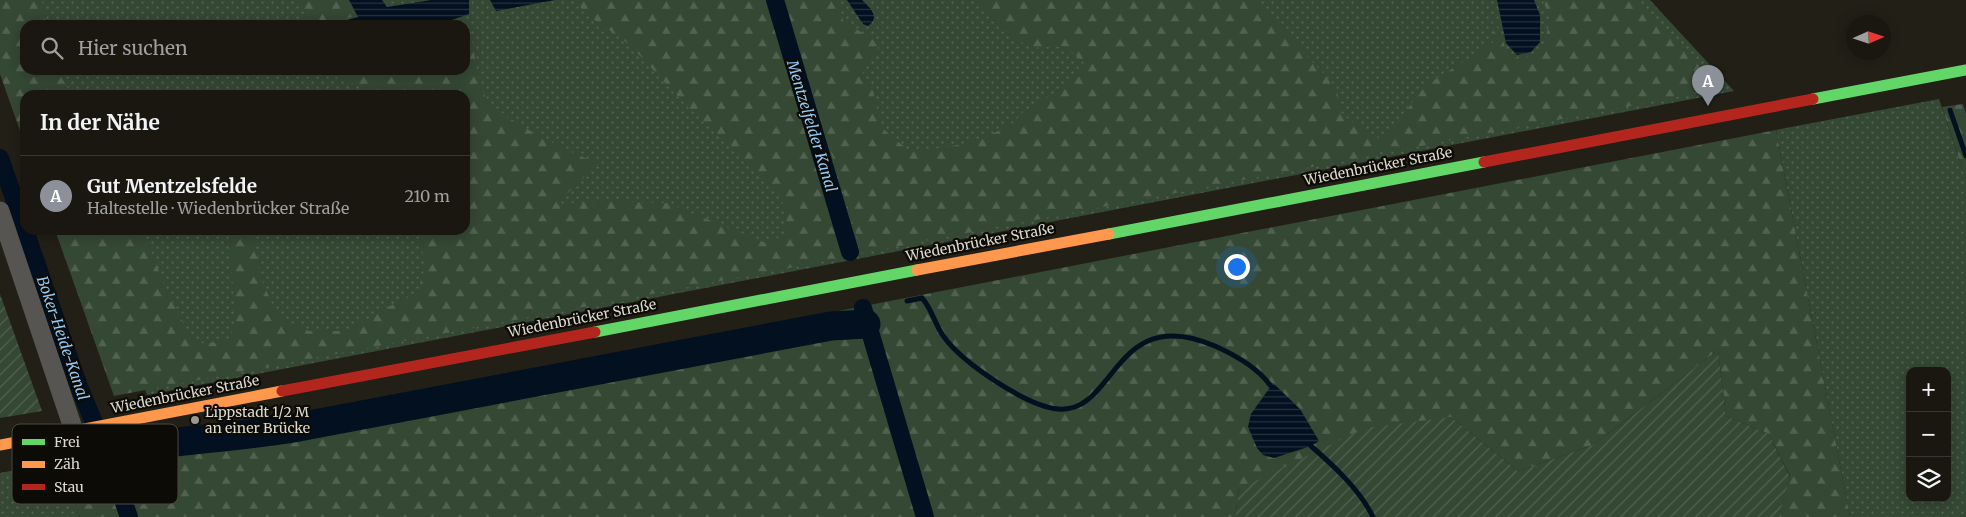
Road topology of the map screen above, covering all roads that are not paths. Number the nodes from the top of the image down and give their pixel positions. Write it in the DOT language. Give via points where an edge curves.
graph roads {
  1 [pos="1966,70"];
  2 [pos="0,212"];
  3 [pos="78,424"];
  4 [pos="109,424"];
  1 -- 4 [label="street, Wiedenbrücker Straße"];
  2 -- 3 [label="street"];
}
